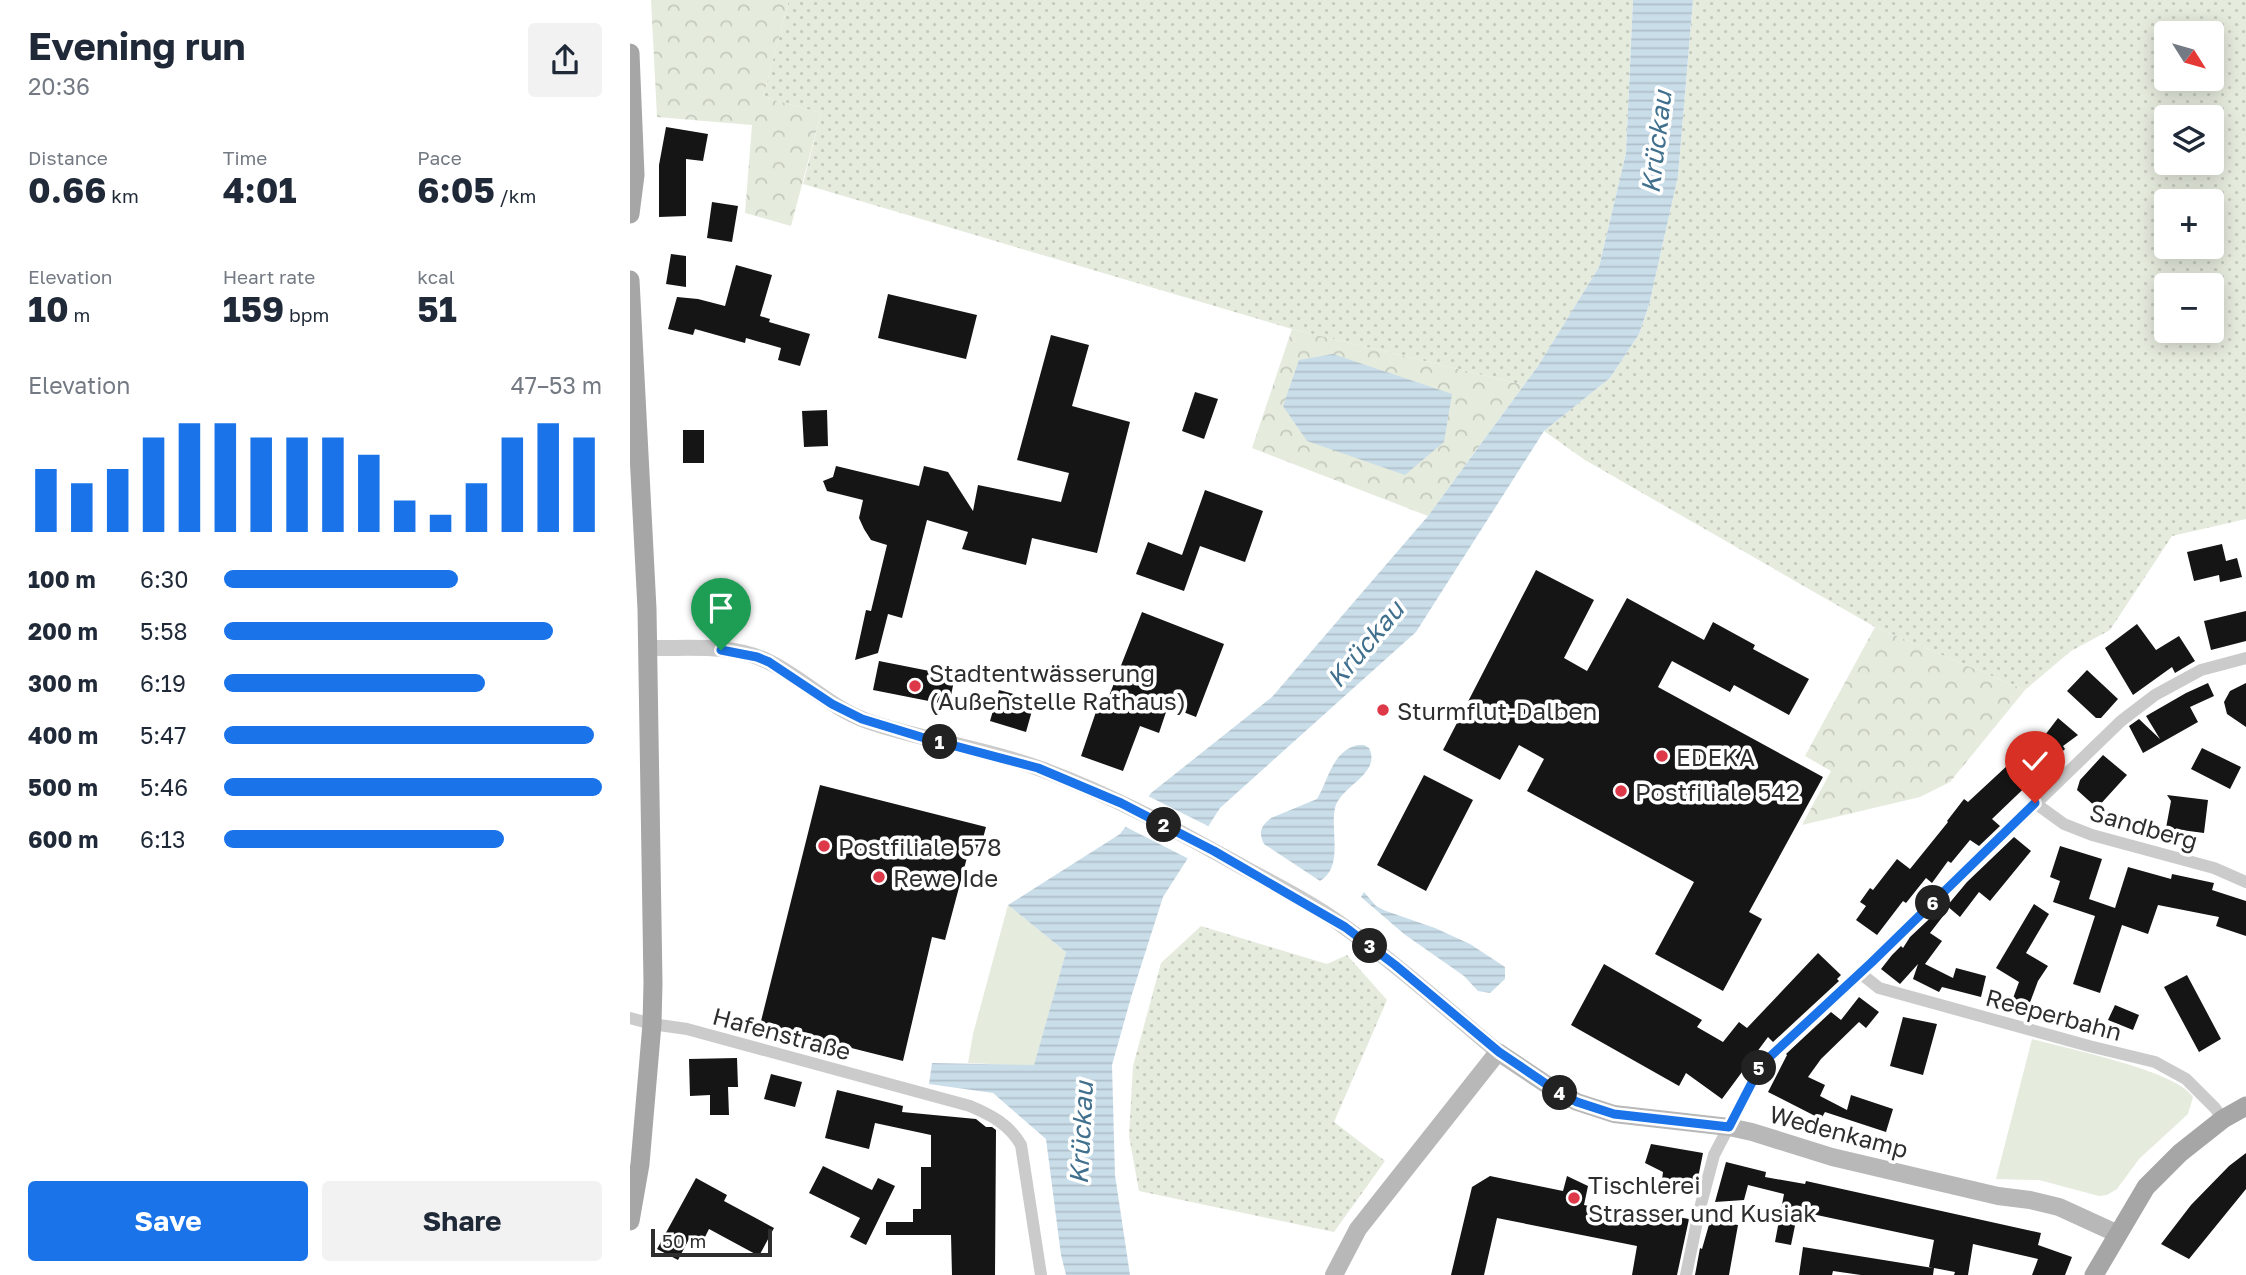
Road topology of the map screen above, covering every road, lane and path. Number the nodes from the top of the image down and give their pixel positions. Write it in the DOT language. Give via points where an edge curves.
graph roads {
  1 [pos="630,53"];
  2 [pos="630,214"];
  3 [pos="630,280"];
  4 [pos="647,648"];
  5 [pos="2246,659"];
  6 [pos="2035,803"];
  7 [pos="2246,882"];
  8 [pos="1860,973"];
  9 [pos="630,1018"];
  10 [pos="652,1024"];
  11 [pos="1499,1052"];
  12 [pos="2246,1106"];
  13 [pos="2223,1119"];
  14 [pos="1729,1127"];
  15 [pos="630,1221"];
  16 [pos="2118,1234"];
  17 [pos="1335,1274"];
  18 [pos="1041,1275"];
  19 [pos="1686,1275"];
  20 [pos="2094,1275"];
  1 -- 2 [label="main road" via="635,175"];
  3 -- 4 [label="main road"];
  4 -- 10 [label="main road"];
  4 -- 11 [label="street" via="697,648 757,657 862,719 1038,768 1121,803 1345,927"];
  5 -- 6 [label="street" via="2201,670 2155,695"];
  6 -- 7 [label="street, Sandberg" via="2064,824 2092,835 2214,867"];
  6 -- 8 [label="street"];
  8 -- 13 [label="street, Reeperbahn" via="1879,988 2155,1062 2186,1079"];
  8 -- 14 [label="street" via="1761,1065"];
  9 -- 10 [label="street, Hafenstraße"];
  10 -- 15 [label="main road" via="640,1164"];
  10 -- 18 [label="street, Hafenstraße" via="687,1029 970,1106 997,1118 1015,1134 1024,1154"];
  11 -- 14 [label="main road, Wedenkamp" via="1558,1092 1590,1107 1614,1114"];
  11 -- 17 [label="main road" via="1358,1229"];
  12 -- 13 [label="main road"];
  13 -- 16 [label="main road" via="2146,1187"];
  14 -- 16 [label="main road, Wedenkamp" via="1832,1157 2030,1200"];
  14 -- 19 [label="street" via="1714,1155"];
  16 -- 20 [label="main road"];
}
